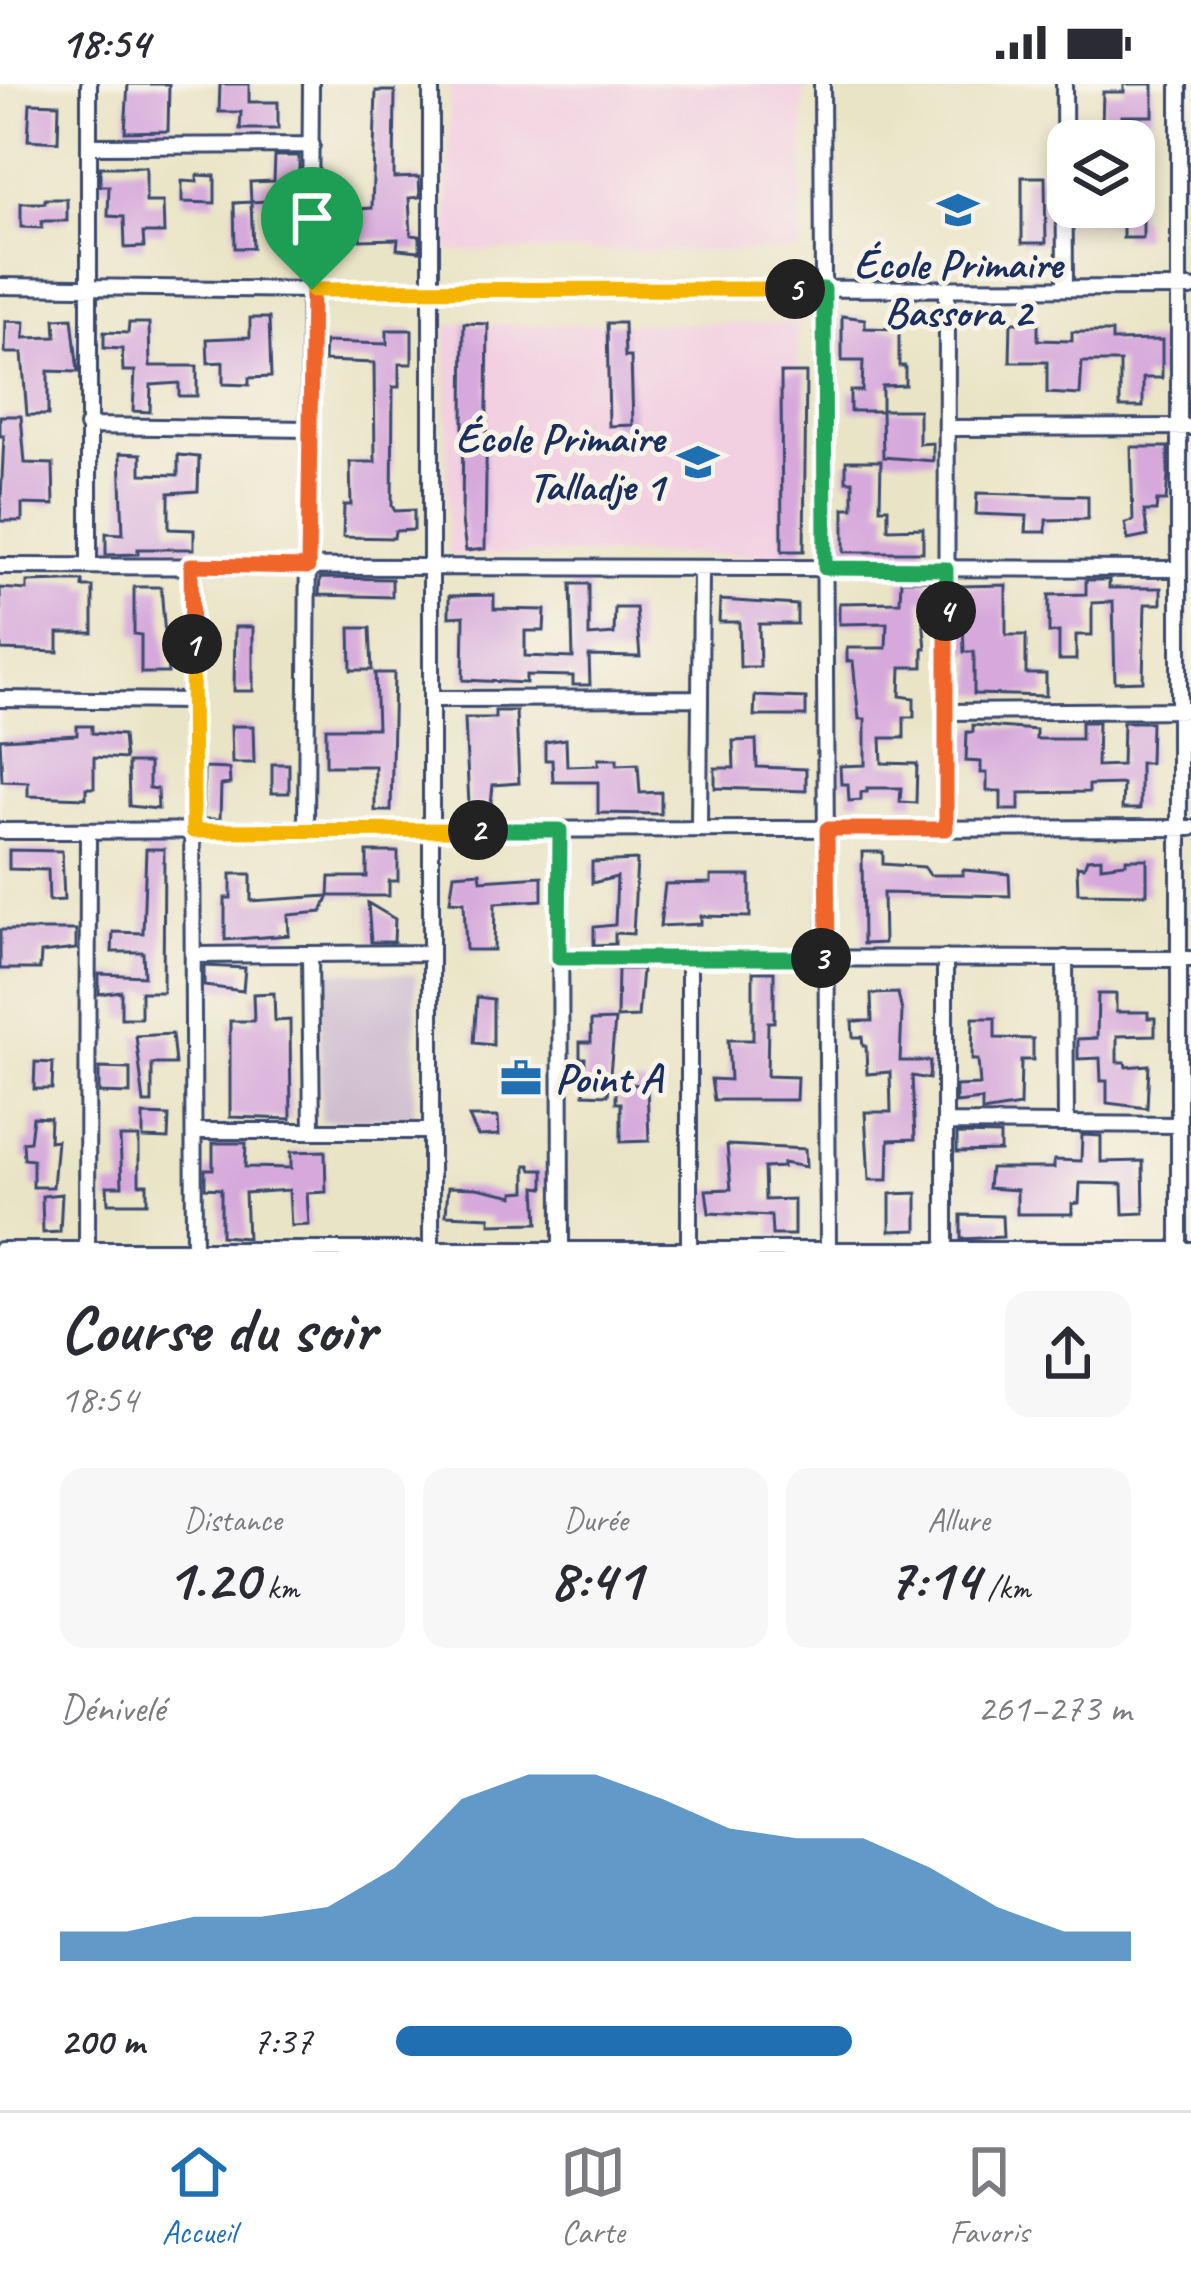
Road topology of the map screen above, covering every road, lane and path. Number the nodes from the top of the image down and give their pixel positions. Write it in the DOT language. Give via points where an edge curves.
graph roads {
  1 [pos="89,84"];
  2 [pos="310,84"];
  3 [pos="431,84"];
  4 [pos="823,84"];
  5 [pos="1064,84"];
  6 [pos="1179,84"];
  7 [pos="312,145"];
  8 [pos="88,146"];
  9 [pos="0,286"];
  10 [pos="86,287"];
  11 [pos="947,288"];
  12 [pos="1064,288"];
  13 [pos="1185,288"];
  14 [pos="824,289"];
  15 [pos="312,290"];
  16 [pos="431,290"];
  17 [pos="87,426"];
  18 [pos="947,428"];
  19 [pos="1185,428"];
  20 [pos="309,429"];
  21 [pos="191,565"];
  22 [pos="0,566"];
  23 [pos="88,566"];
  24 [pos="308,567"];
  25 [pos="825,568"];
  26 [pos="431,569"];
  27 [pos="700,569"];
  28 [pos="946,569"];
  29 [pos="1179,569"];
  30 [pos="699,698"];
  31 [pos="0,699"];
  32 [pos="431,699"];
  33 [pos="192,701"];
  34 [pos="1185,710"];
  35 [pos="946,712"];
  36 [pos="1185,828"];
  37 [pos="699,829"];
  38 [pos="827,829"];
  39 [pos="946,829"];
  40 [pos="306,830"];
  41 [pos="431,830"];
  42 [pos="560,830"];
  43 [pos="0,831"];
  44 [pos="88,831"];
  45 [pos="193,831"];
  46 [pos="431,953"];
  47 [pos="310,954"];
  48 [pos="194,955"];
  49 [pos="559,958"];
  50 [pos="689,958"];
  51 [pos="828,958"];
  52 [pos="945,958"];
  53 [pos="1064,958"];
  54 [pos="1185,959"];
  55 [pos="945,1123"];
  56 [pos="1066,1124"];
  57 [pos="1179,1125"];
  58 [pos="194,1131"];
  59 [pos="312,1131"];
  60 [pos="431,1131"];
  61 [pos="0,1250"];
  62 [pos="552,1250"];
  63 [pos="697,1250"];
  64 [pos="87,1251"];
  65 [pos="311,1251"];
  66 [pos="431,1251"];
  67 [pos="828,1251"];
  68 [pos="945,1251"];
  69 [pos="1183,1251"];
  70 [pos="194,1252"];
  1 -- 8 [label="street"];
  2 -- 7 [label="street"];
  3 -- 16 [label="street"];
  4 -- 14 [label="street"];
  5 -- 12 [label="street"];
  6 -- 13 [label="street"];
  7 -- 8 [label="street"];
  7 -- 15 [label="street"];
  8 -- 10 [label="street"];
  9 -- 10 [label="street"];
  10 -- 15 [label="street"];
  10 -- 17 [label="street"];
  11 -- 12 [label="street"];
  11 -- 14 [label="street"];
  11 -- 18 [label="street"];
  12 -- 13 [label="street"];
  13 -- 19 [label="street"];
  14 -- 16 [label="street"];
  14 -- 25 [label="street"];
  15 -- 16 [label="street"];
  15 -- 20 [label="street"];
  16 -- 26 [label="street"];
  17 -- 20 [label="street"];
  17 -- 23 [label="street"];
  18 -- 19 [label="street"];
  18 -- 28 [label="street"];
  19 -- 29 [label="street"];
  20 -- 24 [label="street"];
  21 -- 23 [label="street"];
  21 -- 24 [label="street"];
  21 -- 33 [label="street"];
  22 -- 23 [label="street"];
  24 -- 26 [label="street"];
  24 -- 40 [label="street"];
  25 -- 27 [label="street"];
  25 -- 28 [label="street"];
  25 -- 38 [label="street"];
  26 -- 27 [label="street"];
  26 -- 32 [label="street"];
  27 -- 30 [label="street"];
  28 -- 29 [label="street"];
  28 -- 35 [label="street"];
  29 -- 34 [label="street"];
  30 -- 32 [label="street"];
  30 -- 37 [label="street"];
  31 -- 33 [label="street"];
  32 -- 41 [label="street"];
  33 -- 45 [label="street"];
  34 -- 35 [label="street"];
  34 -- 36 [label="street"];
  35 -- 39 [label="street"];
  36 -- 39 [label="street"];
  36 -- 54 [label="street"];
  37 -- 38 [label="street"];
  37 -- 42 [label="street"];
  38 -- 39 [label="street"];
  38 -- 51 [label="street"];
  40 -- 41 [label="street"];
  40 -- 45 [label="street"];
  41 -- 42 [label="street"];
  41 -- 46 [label="street"];
  42 -- 49 [label="street"];
  43 -- 44 [label="street"];
  44 -- 45 [label="street"];
  44 -- 64 [label="street"];
  45 -- 48 [label="street"];
  46 -- 47 [label="street"];
  46 -- 60 [label="street"];
  47 -- 48 [label="street"];
  47 -- 59 [label="street"];
  48 -- 58 [label="street"];
  49 -- 50 [label="street"];
  49 -- 62 [label="street"];
  50 -- 51 [label="street"];
  50 -- 63 [label="street"];
  51 -- 52 [label="street"];
  51 -- 67 [label="street"];
  52 -- 53 [label="street"];
  52 -- 55 [label="street"];
  53 -- 54 [label="street"];
  53 -- 56 [label="street"];
  54 -- 57 [label="street"];
  55 -- 56 [label="street"];
  55 -- 68 [label="street"];
  56 -- 57 [label="street"];
  57 -- 69 [label="street"];
  58 -- 59 [label="street"];
  58 -- 70 [label="street"];
  59 -- 60 [label="street"];
  60 -- 66 [label="street"];
  61 -- 64 [label="street"];
  62 -- 63 [label="street"];
  62 -- 66 [label="street"];
  63 -- 67 [label="street"];
  64 -- 70 [label="street"];
  65 -- 66 [label="street"];
  65 -- 70 [label="street"];
  67 -- 68 [label="street"];
  68 -- 69 [label="street"];
}
